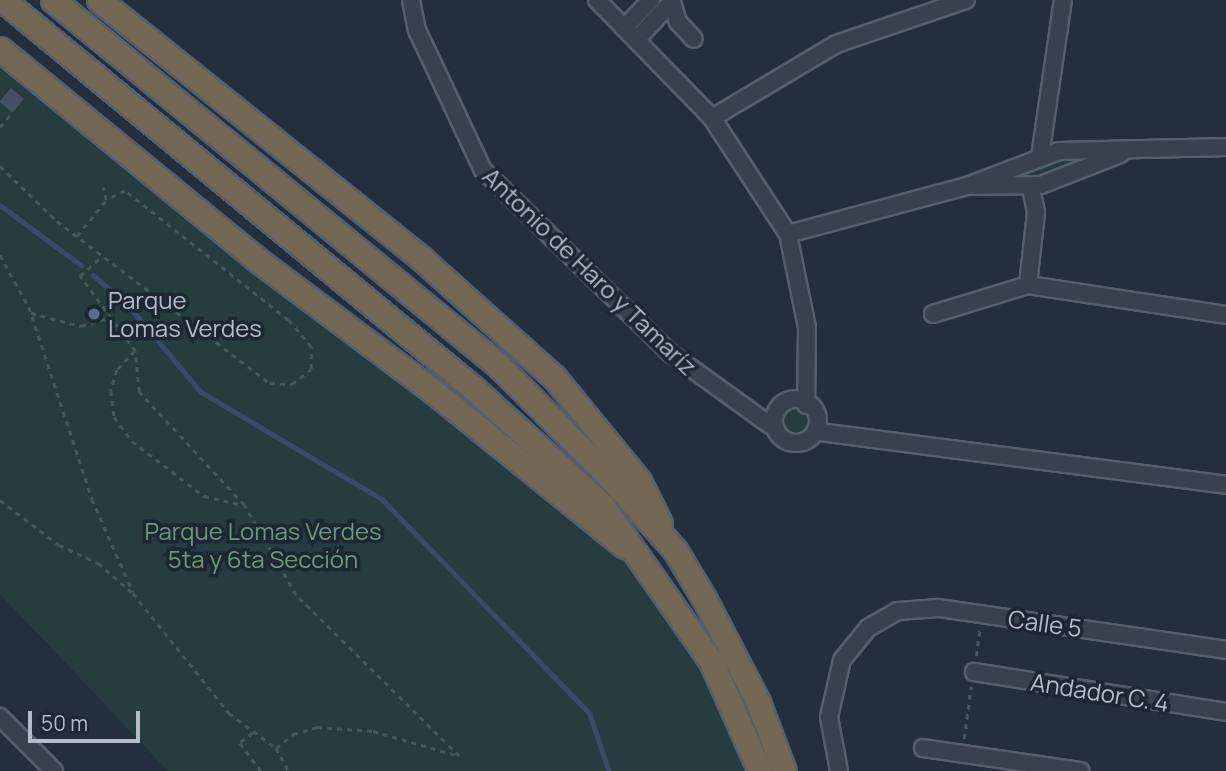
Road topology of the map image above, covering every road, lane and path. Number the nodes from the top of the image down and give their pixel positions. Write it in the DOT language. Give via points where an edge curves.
graph roads {
  1 [pos="3,0"];
  2 [pos="53,0"];
  3 [pos="99,0"];
  4 [pos="411,0"];
  5 [pos="597,0"];
  6 [pos="966,0"];
  7 [pos="1063,0"];
  8 [pos="665,3"];
  9 [pos="630,34"];
  10 [pos="694,39"];
  11 [pos="0,49"];
  12 [pos="11,114"];
  13 [pos="712,118"];
  14 [pos="1049,119"];
  15 [pos="0,127"];
  16 [pos="1135,148"];
  17 [pos="1221,149"];
  18 [pos="1063,151"];
  19 [pos="1040,157"];
  20 [pos="1021,164"];
  21 [pos="0,166"];
  22 [pos="1072,172"];
  23 [pos="1052,181"];
  24 [pos="967,186"];
  25 [pos="103,187"];
  26 [pos="1027,188"];
  27 [pos="106,200"];
  28 [pos="1036,212"];
  29 [pos="788,234"];
  30 [pos="76,236"];
  31 [pos="0,255"];
  32 [pos="102,256"];
  33 [pos="1028,285"];
  34 [pos="31,313"];
  35 [pos="933,314"];
  36 [pos="1226,315"];
  37 [pos="110,317"];
  38 [pos="135,351"];
  39 [pos="798,404"];
  40 [pos="771,417"];
  41 [pos="820,426"];
  42 [pos="1225,479"];
  43 [pos="0,500"];
  44 [pos="244,505"];
  45 [pos="675,550"];
  46 [pos="650,568"];
  47 [pos="133,593"];
  48 [pos="1226,650"];
  49 [pos="974,672"];
  50 [pos="1226,712"];
  51 [pos="0,717"];
  52 [pos="253,733"];
  53 [pos="276,748"];
  54 [pos="923,748"];
  55 [pos="54,771"];
  56 [pos="261,771"];
  57 [pos="289,771"];
  58 [pos="760,771"];
  59 [pos="783,771"];
  60 [pos="839,771"];
  61 [pos="1080,771"];
  1 -- 46 [label="highway" via="472,387 602,505"];
  2 -- 45 [label="highway" via="499,366"];
  3 -- 45 [label="highway" via="423,260 554,377 639,481"];
  4 -- 40 [label="street, Antonio de Haro y Tamaríz" via="417,30 483,170 670,353 745,408"];
  5 -- 9 [label="street"];
  6 -- 13 [label="street" via="836,44"];
  7 -- 14 [label="street"];
  8 -- 9 [label="street"];
  8 -- 10 [label="street"];
  9 -- 13 [label="street"];
  11 -- 46 [label="highway" via="255,258 434,392"];
  12 -- 15 [label="path"];
  13 -- 29 [label="street"];
  14 -- 18 [label="street"];
  14 -- 19 [label="street"];
  16 -- 17 [label="street"];
  16 -- 18 [label="street"];
  16 -- 22 [label="street"];
  18 -- 19 [label="street"];
  18 -- 22 [label="street" via="1074,160"];
  19 -- 20 [label="street"];
  20 -- 24 [label="street"];
  20 -- 26 [label="street" via="1016,177"];
  21 -- 30 [label="path"];
  22 -- 23 [label="street"];
  23 -- 26 [label="street"];
  23 -- 28 [label="street"];
  24 -- 26 [label="street"];
  24 -- 29 [label="street"];
  25 -- 27 [label="path"];
  26 -- 28 [label="street"];
  27 -- 30 [label="path"];
  27 -- 32 [label="path" via="125,191 288,320 312,347 311,369 292,384 270,383"];
  28 -- 33 [label="street"];
  29 -- 39 [label="street" via="801,280 807,362"];
  30 -- 32 [label="path"];
  31 -- 34 [label="path"];
  32 -- 37 [label="path" via="80,276"];
  33 -- 35 [label="street"];
  33 -- 36 [label="street"];
  34 -- 37 [label="path" via="81,326"];
  34 -- 47 [label="path" via="111,553"];
  37 -- 38 [label="path"];
  38 -- 44 [label="path" via="139,392"];
  38 -- 44 [label="path" via="117,370 111,391 114,417 132,441 204,496"];
  39 -- 40 [label="street"];
  39 -- 41 [label="street" via="816,410"];
  40 -- 41 [label="street" via="793,439"];
  41 -- 42 [label="street"];
  43 -- 47 [label="path" via="59,545 98,563"];
  44 -- 53 [label="path" via="296,595 459,756 373,731 317,727 293,734"];
  45 -- 59 [label="highway" via="758,702"];
  46 -- 58 [label="highway" via="711,661"];
  47 -- 52 [label="path" via="229,713"];
  48 -- 60 [label="street, Calle 5" via="939,608 898,611 868,628 842,660 831,691 829,717"];
  49 -- 50 [label="street, Andador C. 4"];
  51 -- 55 [label="street"];
  52 -- 53 [label="path"];
  52 -- 56 [label="path" via="240,743"];
  53 -- 57 [label="path"];
  54 -- 61 [label="street"];
}
